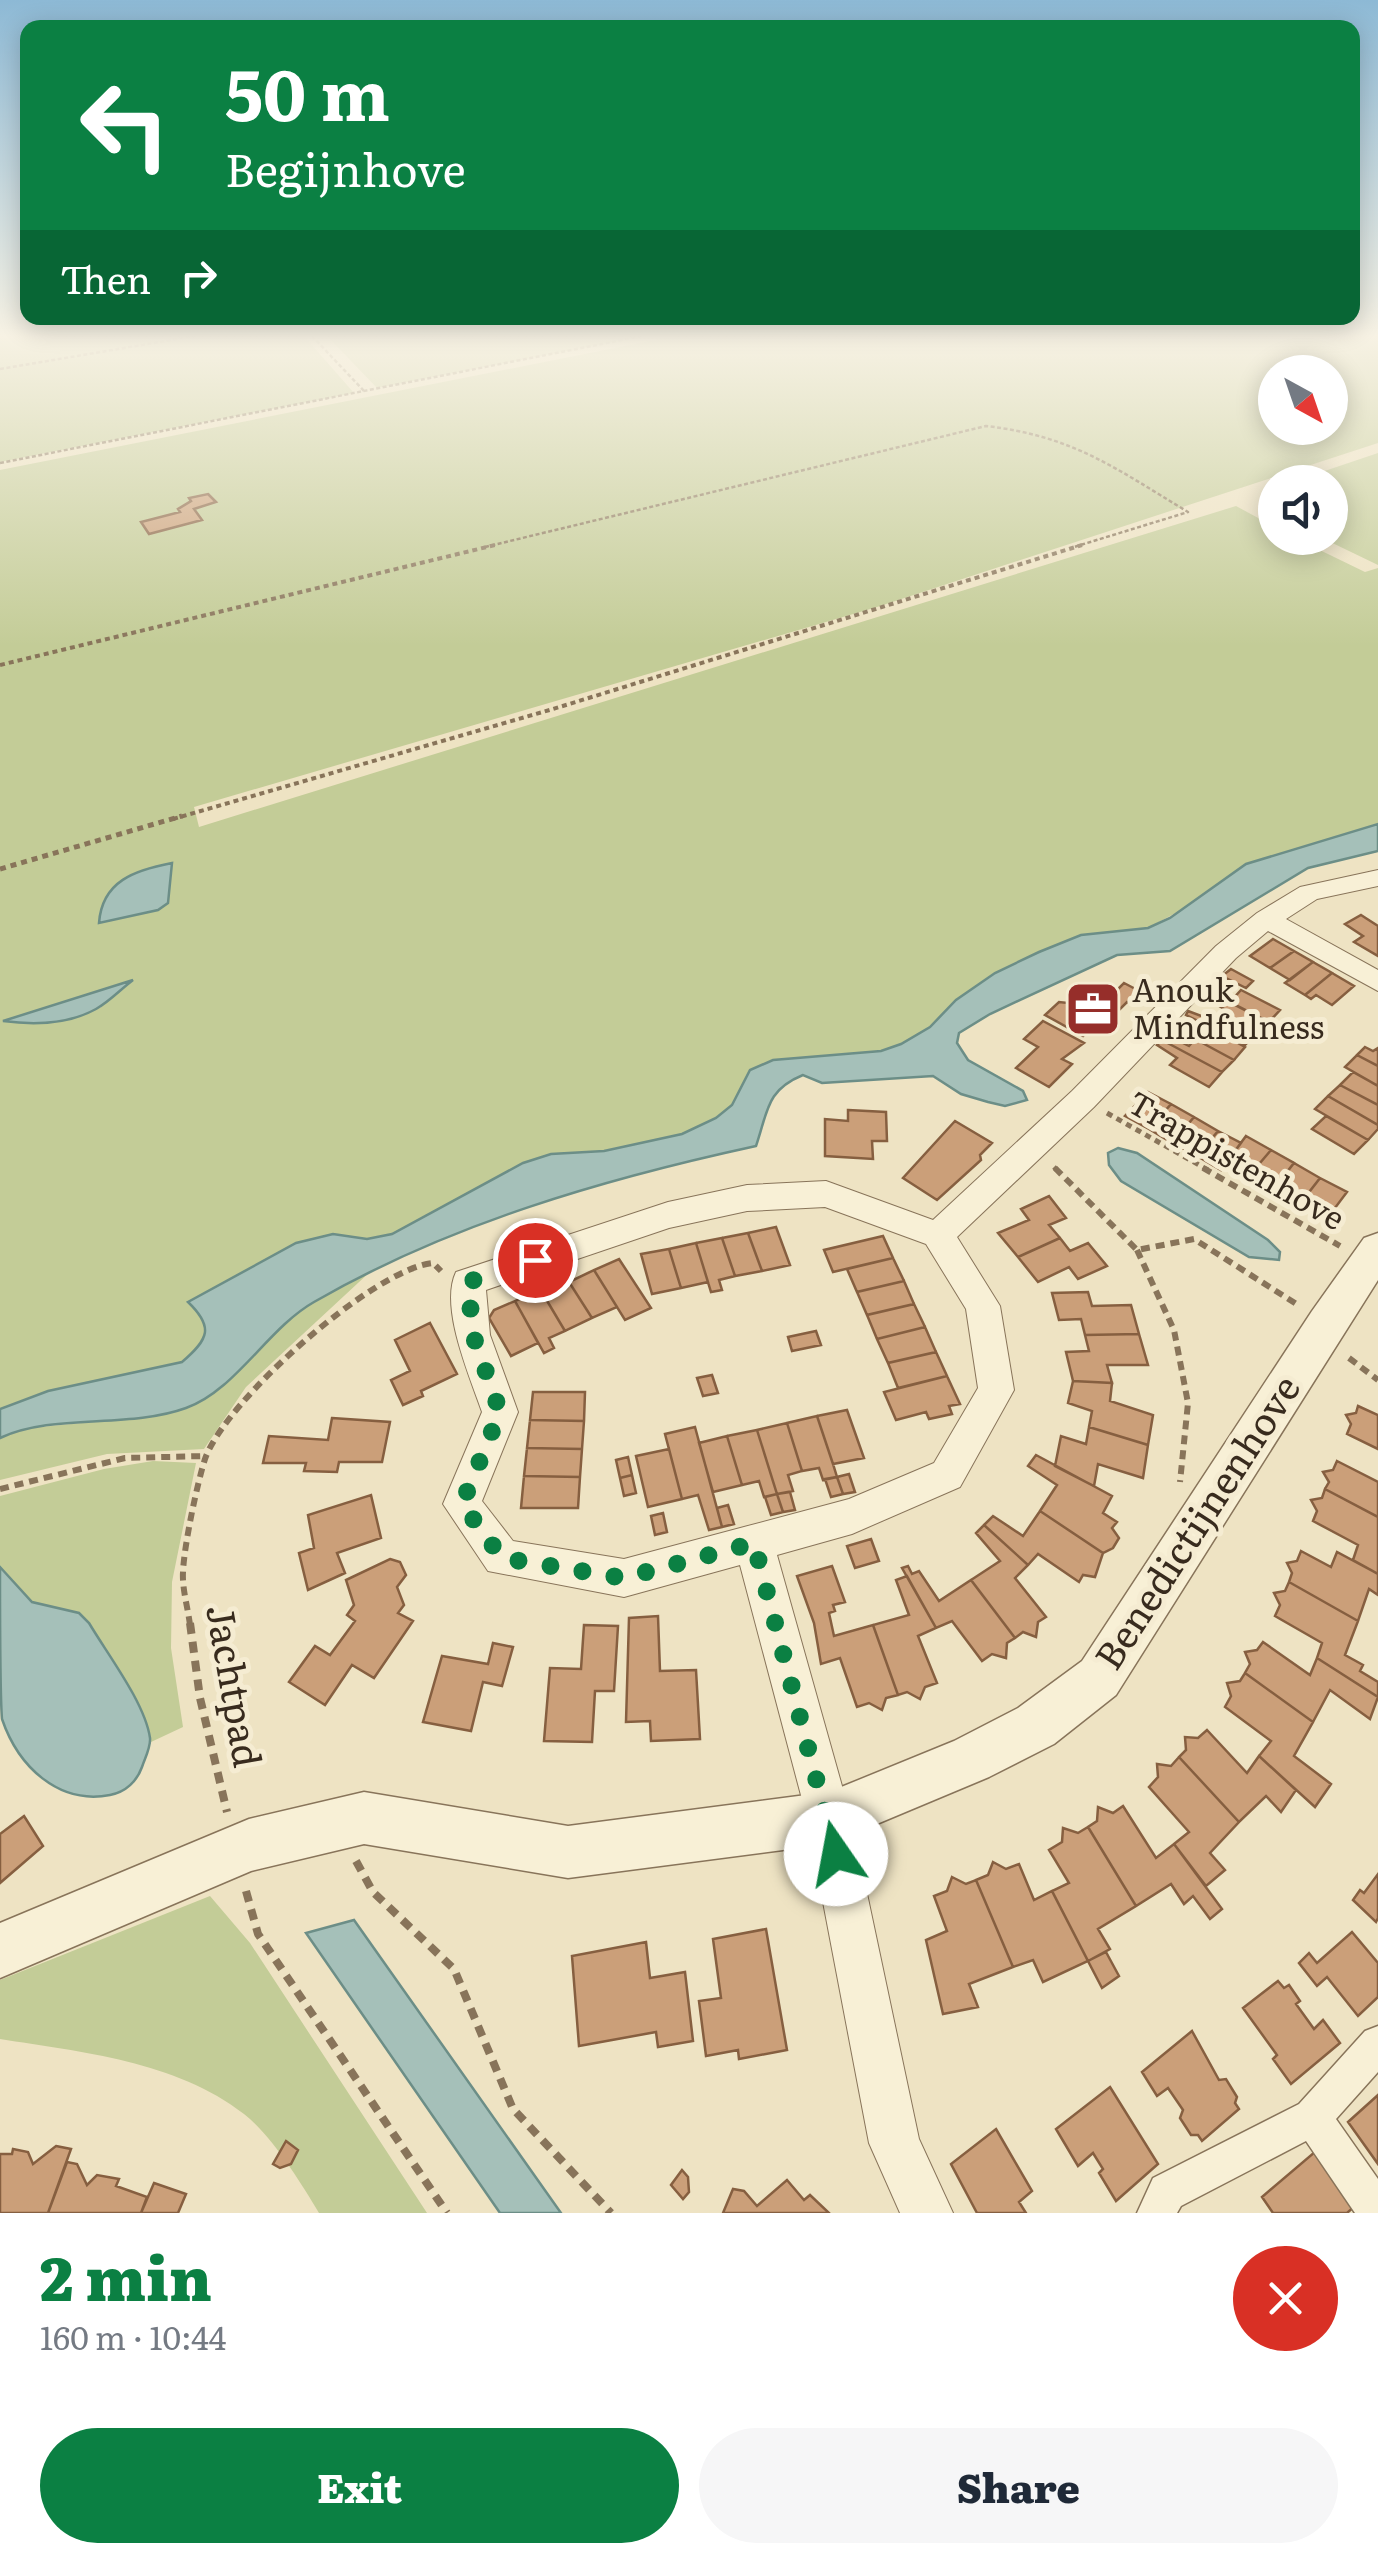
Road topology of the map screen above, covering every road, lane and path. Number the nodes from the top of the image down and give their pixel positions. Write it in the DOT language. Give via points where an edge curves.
graph roads {
  1 [pos="120,439"];
  2 [pos="931,439"];
  3 [pos="1069,439"];
  4 [pos="0,463"];
  5 [pos="0,665"];
  6 [pos="0,869"];
  7 [pos="1378,878"];
  8 [pos="1266,919"];
  9 [pos="1378,982"];
  10 [pos="1082,1099"];
  11 [pos="1032,1146"];
  12 [pos="938,1235"];
  13 [pos="1137,1250"];
  14 [pos="1375,1259"];
  15 [pos="468,1282"];
  16 [pos="1326,1323"];
  17 [pos="206,1456"];
  18 [pos="0,1488"];
  19 [pos="1179,1490"];
  20 [pos="754,1543"];
  21 [pos="829,1818"];
  22 [pos="336,1824"];
  23 [pos="236,1852"];
  24 [pos="0,1950"];
  25 [pos="1378,2044"];
  26 [pos="1312,2117"];
  27 [pos="447,2213"];
  28 [pos="611,2213"];
  29 [pos="927,2213"];
  30 [pos="1157,2213"];
  31 [pos="1378,2213"];
  1 -- 4 [label="path"];
  2 -- 5 [label="path"];
  3 -- 6 [label="path" via="1188,512 553,709"];
  7 -- 8 [label="street" via="1309,893"];
  8 -- 9 [label="street"];
  8 -- 10 [label="street"];
  10 -- 11 [label="street"];
  10 -- 14 [label="path, Trappistenhove"];
  11 -- 12 [label="street"];
  11 -- 13 [label="path"];
  12 -- 15 [label="street" via="826,1194 747,1198 668,1215"];
  12 -- 20 [label="street" via="984,1306 996,1390 946,1475 852,1516"];
  13 -- 16 [label="path" via="1194,1239"];
  13 -- 19 [label="path" via="1174,1330 1188,1402"];
  14 -- 16 [label="street, Benedictijnenhove"];
  15 -- 17 [label="path, Jachtpad" via="447,1278 433,1263 414,1265 350,1305 244,1399"];
  15 -- 20 [label="street" via="473,1335 500,1412 462,1504 502,1558 624,1578"];
  16 -- 21 [label="street, Benedictijnenhove" via="1099,1678 1036,1726"];
  17 -- 18 [label="path" via="125,1458"];
  17 -- 23 [label="path, Jachtpad" via="183,1572 200,1698"];
  20 -- 21 [label="street"];
  21 -- 22 [label="street, Benedictijnenhove" via="568,1852 364,1818"];
  21 -- 29 [label="street" via="894,2144"];
  22 -- 23 [label="street, Benedictijnenhove"];
  22 -- 28 [label="path" via="373,1892 454,1969 513,2109"];
  23 -- 24 [label="street, Benedictijnenhove"];
  23 -- 27 [label="path, Jachtpad" via="258,1934"];
  25 -- 26 [label="street"];
  26 -- 30 [label="street" via="1167,2192"];
  26 -- 31 [label="street"];
}
